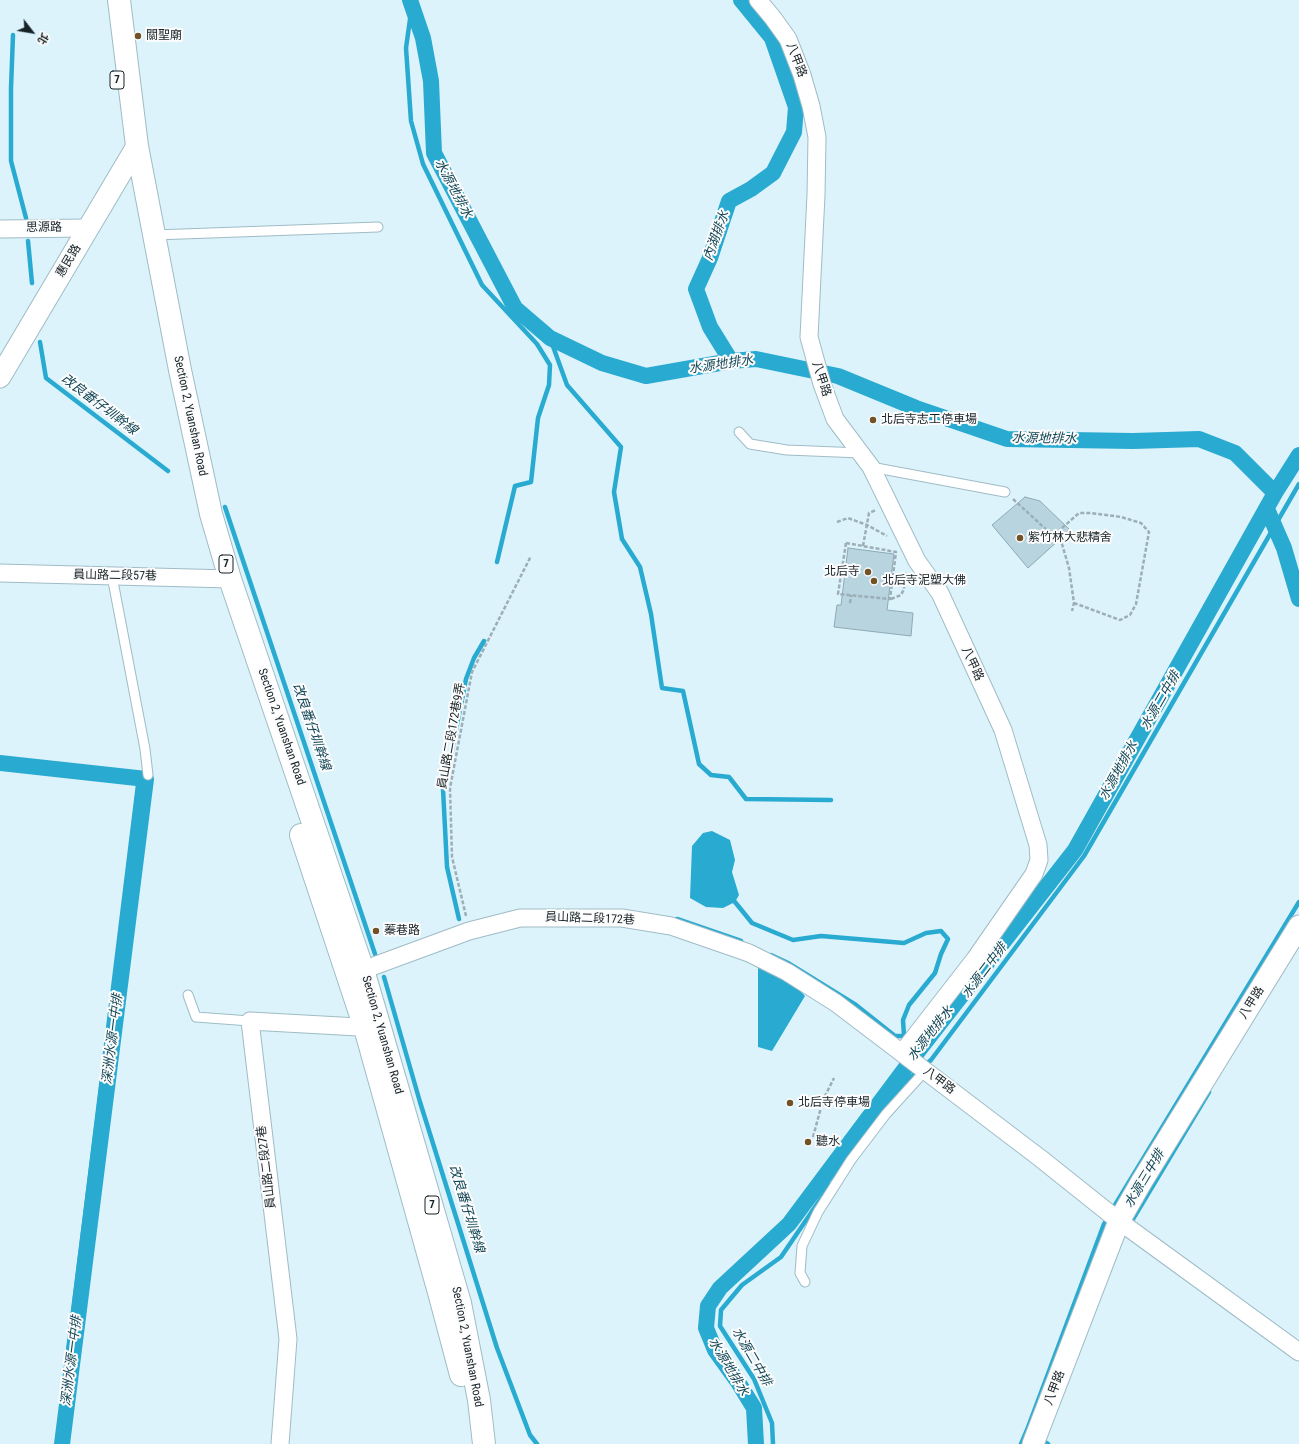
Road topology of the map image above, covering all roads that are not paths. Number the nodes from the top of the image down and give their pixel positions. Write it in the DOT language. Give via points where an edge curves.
graph roads {
  1 [pos="106,0"];
  2 [pos="119,0"];
  3 [pos="758,0"];
  4 [pos="133,153"];
  5 [pos="378,227"];
  6 [pos="88,228"];
  7 [pos="0,229"];
  8 [pos="154,235"];
  9 [pos="0,377"];
  10 [pos="739,432"];
  11 [pos="861,453"];
  12 [pos="871,467"];
  13 [pos="1006,492"];
  14 [pos="0,573"];
  15 [pos="112,576"];
  16 [pos="223,579"];
  17 [pos="148,775"];
  18 [pos="1298,927"];
  19 [pos="355,973"];
  20 [pos="188,995"];
  21 [pos="250,1021"];
  22 [pos="373,1028"];
  23 [pos="912,1061"];
  24 [pos="1119,1221"];
  25 [pos="805,1282"];
  26 [pos="1299,1352"];
  27 [pos="280,1444"];
  28 [pos="469,1444"];
  29 [pos="484,1444"];
  30 [pos="1033,1444"];
  1 -- 4 [label="main road, Section 2, Yuanshan Road / 7"];
  2 -- 4 [label="main road, Section 2, Yuanshan Road / 7"];
  3 -- 11 [label="street, 八甲路" via="788,39 811,106 817,137 809,337 814,360 835,419"];
  4 -- 6 [label="street, 惠民路"];
  4 -- 8 [label="main road, Section 2, Yuanshan Road / 7"];
  4 -- 16 [label="main road, Section 2, Yuanshan Road / 7" via="157,327 178,431 197,509"];
  5 -- 8 [label="lane"];
  6 -- 7 [label="street, 思源路"];
  6 -- 9 [label="street, 惠民路"];
  8 -- 16 [label="main road, Section 2, Yuanshan Road / 7"];
  10 -- 11 [label="lane" via="750,444 780,449"];
  11 -- 12 [label="street, 八甲路"];
  12 -- 13 [label="lane"];
  12 -- 23 [label="street, 八甲路" via="917,561 940,593 1003,730 1038,845 1038,860 1034,874 975,959"];
  14 -- 15 [label="street, 員山路二段57巷"];
  15 -- 16 [label="street, 員山路二段57巷"];
  15 -- 17 [label="lane"];
  16 -- 19 [label="main road, Section 2, Yuanshan Road / 7"];
  18 -- 24 [label="street, 八甲路"];
  19 -- 22 [label="main road, Section 2, Yuanshan Road / 7"];
  19 -- 23 [label="street, 員山路二段172巷" via="469,931 520,918 622,918 671,926 749,953 787,972 836,1003"];
  20 -- 21 [label="lane" via="196,1017"];
  21 -- 22 [label="street"];
  21 -- 27 [label="street, 員山路二段27巷" via="288,1339"];
  22 -- 28 [label="main road, Section 2, Yuanshan Road / 7" via="463,1384"];
  22 -- 29 [label="main road, Section 2, Yuanshan Road / 7" via="460,1302 479,1400"];
  23 -- 24 [label="street, 八甲路"];
  23 -- 25 [label="lane" via="886,1114 850,1160 818,1212 802,1246 800,1273"];
  24 -- 26 [label="street"];
  24 -- 30 [label="street, 八甲路"];
}
